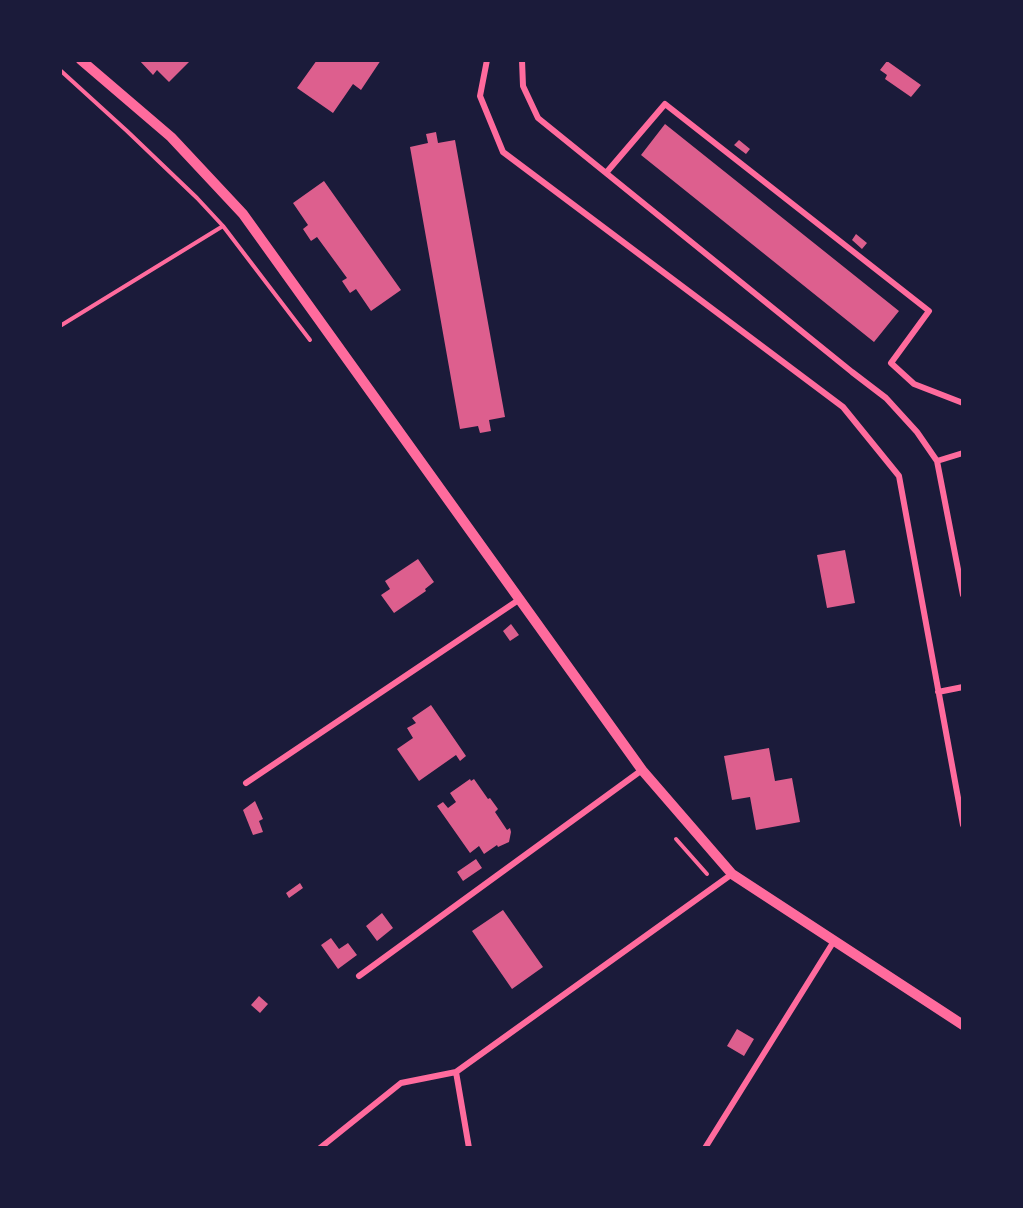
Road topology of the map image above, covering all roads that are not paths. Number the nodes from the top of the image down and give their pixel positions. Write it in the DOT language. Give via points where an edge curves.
graph roads {
  1 [pos="81,60"];
  2 [pos="487,60"];
  3 [pos="522,60"];
  4 [pos="606,173"];
  5 [pos="963,403"];
  6 [pos="963,453"];
  7 [pos="937,461"];
  8 [pos="963,595"];
  9 [pos="519,599"];
  10 [pos="963,687"];
  11 [pos="939,692"];
  12 [pos="642,770"];
  13 [pos="246,783"];
  14 [pos="963,825"];
  15 [pos="732,874"];
  16 [pos="834,941"];
  17 [pos="359,976"];
  18 [pos="963,1025"];
  19 [pos="456,1072"];
  20 [pos="320,1148"];
  21 [pos="469,1148"];
  22 [pos="705,1148"];
  1 -- 9 [label="street" via="171,137 243,214"];
  2 -- 11 [label="street" via="480,96 503,152 843,407 899,476"];
  3 -- 4 [label="street" via="523,86 538,118"];
  4 -- 5 [label="street" via="665,104 929,310 891,363 914,384"];
  4 -- 7 [label="street" via="886,398"];
  6 -- 7 [label="street"];
  7 -- 8 [label="street"];
  9 -- 12 [label="street"];
  9 -- 13 [label="street"];
  10 -- 11 [label="street"];
  11 -- 14 [label="street"];
  12 -- 15 [label="street"];
  12 -- 17 [label="street"];
  15 -- 16 [label="street"];
  15 -- 19 [label="street"];
  16 -- 18 [label="street"];
  16 -- 22 [label="street"];
  19 -- 20 [label="street" via="401,1083"];
  19 -- 21 [label="street"];
}
